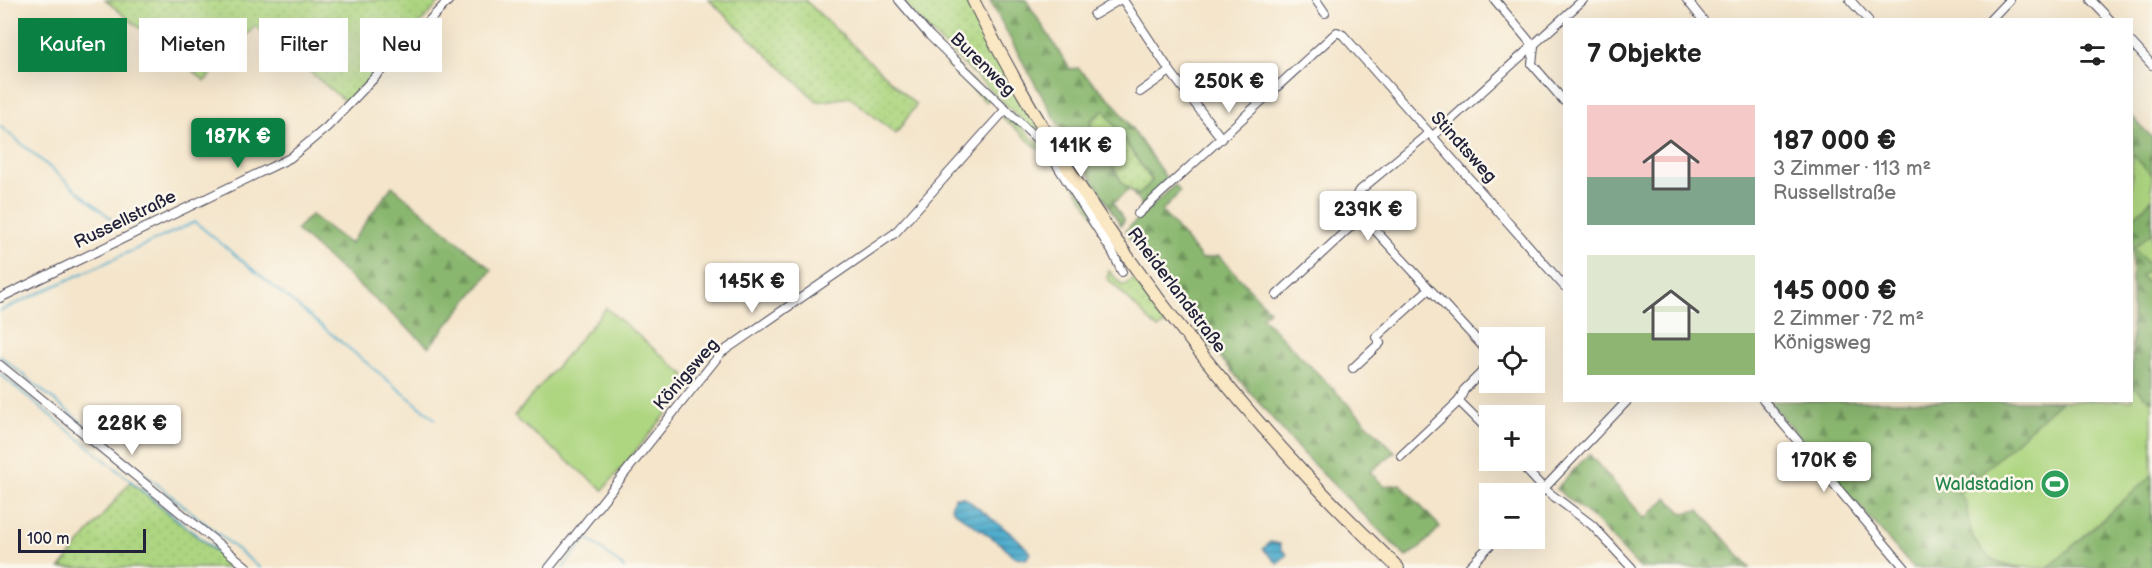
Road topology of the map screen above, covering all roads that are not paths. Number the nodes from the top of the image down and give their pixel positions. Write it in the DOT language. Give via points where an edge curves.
graph roads {
  1 [pos="449,0"];
  2 [pos="899,0"];
  3 [pos="973,0"];
  4 [pos="1119,0"];
  5 [pos="1124,0"];
  6 [pos="1316,0"];
  7 [pos="1495,0"];
  8 [pos="1583,0"];
  9 [pos="1687,0"];
  10 [pos="1850,0"];
  11 [pos="2008,0"];
  12 [pos="2091,0"];
  13 [pos="1325,13"];
  14 [pos="1094,15"];
  15 [pos="1564,18"];
  16 [pos="1701,18"];
  17 [pos="1866,18"];
  18 [pos="1992,18"];
  19 [pos="2108,18"];
  20 [pos="1563,19"];
  21 [pos="2133,44"];
  22 [pos="1534,47"];
  23 [pos="2152,65"];
  24 [pos="1170,71"];
  25 [pos="1140,92"];
  26 [pos="1563,100"];
  27 [pos="1006,109"];
  28 [pos="1431,135"];
  29 [pos="1222,139"];
  30 [pos="1138,214"];
  31 [pos="1362,216"];
  32 [pos="1122,272"];
  33 [pos="1563,285"];
  34 [pos="1428,289"];
  35 [pos="1278,295"];
  36 [pos="0,298"];
  37 [pos="1479,343"];
  38 [pos="0,364"];
  39 [pos="1353,368"];
  40 [pos="1479,374"];
  41 [pos="1459,400"];
  42 [pos="1626,402"];
  43 [pos="1765,402"];
  44 [pos="1479,421"];
  45 [pos="1401,456"];
  46 [pos="1527,471"];
  47 [pos="1538,483"];
  48 [pos="1545,488"];
  49 [pos="1545,490"];
  50 [pos="1486,549"];
  51 [pos="248,568"];
  52 [pos="549,568"];
  53 [pos="1398,568"];
  54 [pos="1468,568"];
  55 [pos="1632,568"];
  56 [pos="1905,568"];
  1 -- 36 [label="street, Russellstraße" via="327,127 290,158"];
  2 -- 27 [label="street, Burenweg" via="930,36"];
  3 -- 53 [label="main road, Rheiderlandstraße" via="1079,186 1156,296 1222,380 1306,476"];
  4 -- 14 [label="street"];
  5 -- 24 [label="street"];
  6 -- 13 [label="street"];
  7 -- 22 [label="street"];
  8 -- 15 [label="street"];
  9 -- 16 [label="street"];
  10 -- 17 [label="street"];
  11 -- 18 [label="street"];
  12 -- 19 [label="street"];
  20 -- 22 [label="street"];
  21 -- 23 [label="street"];
  22 -- 26 [label="street" via="1532,64"];
  22 -- 28 [label="street"];
  24 -- 25 [label="street"];
  24 -- 29 [label="street"];
  27 -- 32 [label="street, Burenweg" via="1046,148"];
  27 -- 52 [label="street, Königsweg" via="895,233 721,353"];
  28 -- 29 [label="street, Stindtsweg" via="1337,32"];
  28 -- 31 [label="street" via="1358,192 1354,203"];
  28 -- 33 [label="street, Stindtsweg"];
  29 -- 30 [label="street"];
  31 -- 34 [label="street"];
  31 -- 35 [label="street"];
  34 -- 37 [label="street"];
  34 -- 39 [label="street" via="1376,337 1380,343"];
  38 -- 51 [label="street"];
  40 -- 41 [label="street"];
  41 -- 44 [label="street"];
  41 -- 45 [label="street"];
  42 -- 48 [label="street"];
  43 -- 56 [label="street"];
  46 -- 47 [label="street"];
  49 -- 55 [label="street" via="1592,525"];
  50 -- 54 [label="street"];
}
